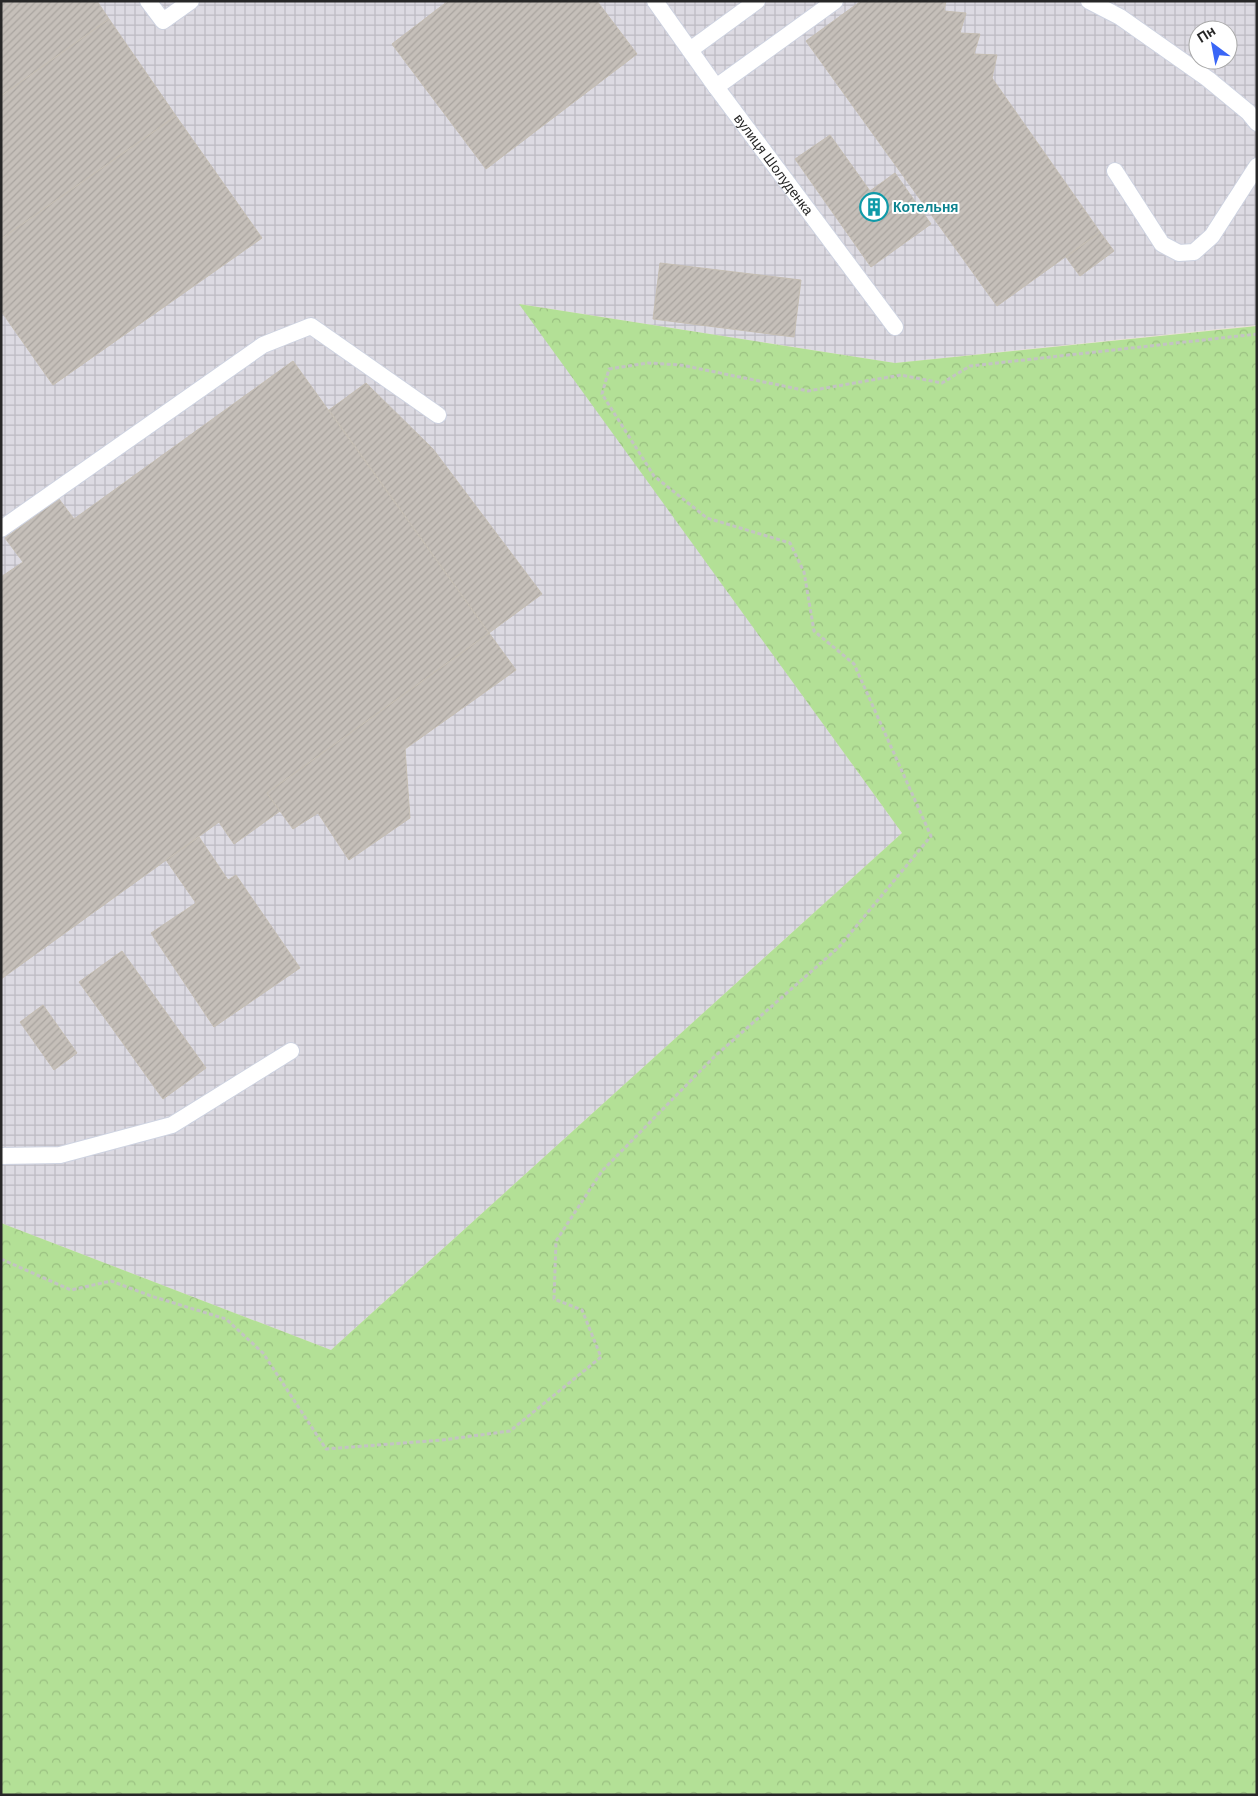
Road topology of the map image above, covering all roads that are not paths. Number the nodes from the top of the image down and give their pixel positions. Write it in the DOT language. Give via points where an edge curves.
graph roads {
  1 [pos="148,1"];
  2 [pos="191,1"];
  3 [pos="656,1"];
  4 [pos="757,1"];
  5 [pos="835,1"];
  6 [pos="1089,1"];
  7 [pos="690,50"];
  8 [pos="716,87"];
  9 [pos="1257,123"];
  10 [pos="1257,166"];
  11 [pos="1116,171"];
  12 [pos="896,327"];
  13 [pos="438,415"];
  14 [pos="1,529"];
  15 [pos="291,1050"];
  16 [pos="1,1156"];
  1 -- 2 [label="lane" via="163,21"];
  3 -- 7 [label="lane, вулиця Шолуденка"];
  4 -- 7 [label="lane"];
  5 -- 8 [label="lane"];
  6 -- 9 [label="lane" via="1120,17 1208,80"];
  7 -- 8 [label="lane, вулиця Шолуденка"];
  8 -- 12 [label="lane, вулиця Шолуденка"];
  10 -- 11 [label="lane" via="1212,236 1194,252 1180,253 1162,244"];
  13 -- 14 [label="lane" via="311,326 262,346"];
  15 -- 16 [label="lane" via="172,1125 60,1155"];
}
